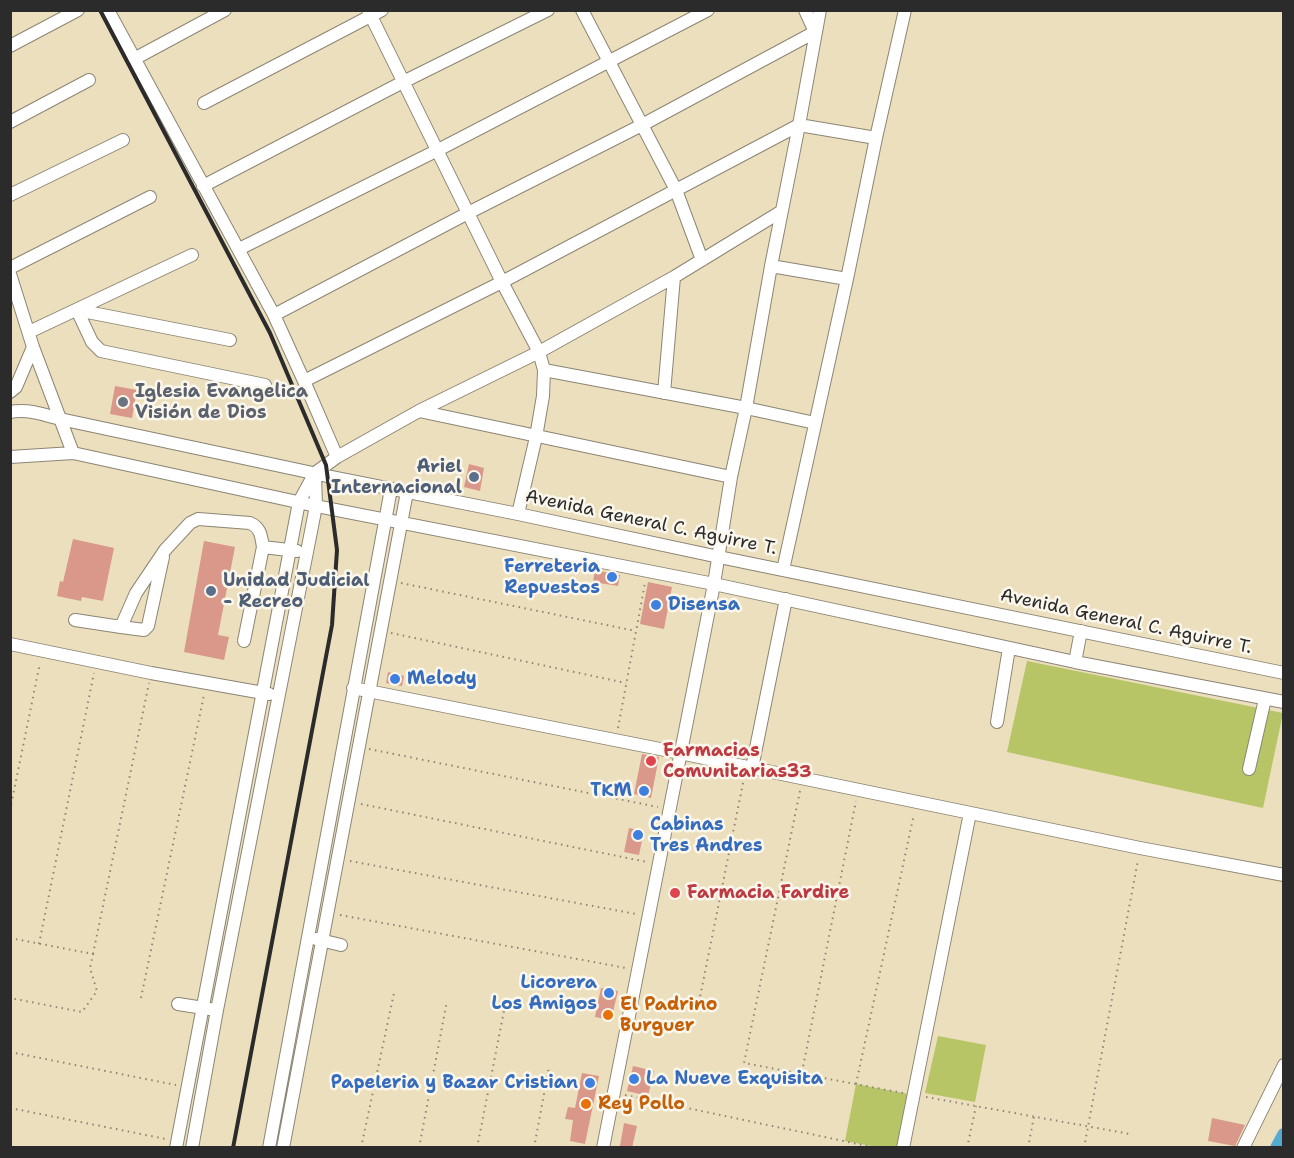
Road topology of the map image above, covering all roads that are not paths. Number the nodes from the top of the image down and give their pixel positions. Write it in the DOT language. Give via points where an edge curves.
graph roads {
  1 [pos="78,10"];
  2 [pos="108,10"];
  3 [pos="225,10"];
  4 [pos="548,10"];
  5 [pos="582,10"];
  6 [pos="708,10"];
  7 [pos="804,10"];
  8 [pos="820,10"];
  9 [pos="905,10"];
  10 [pos="373,12"];
  11 [pos="815,32"];
  12 [pos="10,46"];
  13 [pos="134,59"];
  14 [pos="608,61"];
  15 [pos="89,80"];
  16 [pos="403,82"];
  17 [pos="204,103"];
  18 [pos="10,122"];
  19 [pos="642,125"];
  20 [pos="799,125"];
  21 [pos="876,138"];
  22 [pos="123,140"];
  23 [pos="438,150"];
  24 [pos="203,186"];
  25 [pos="676,190"];
  26 [pos="10,195"];
  27 [pos="150,197"];
  28 [pos="783,211"];
  29 [pos="468,213"];
  30 [pos="239,249"];
  31 [pos="192,255"];
  32 [pos="702,260"];
  33 [pos="771,266"];
  34 [pos="10,268"];
  35 [pos="10,274"];
  36 [pos="674,277"];
  37 [pos="847,279"];
  38 [pos="502,282"];
  39 [pos="77,310"];
  40 [pos="274,315"];
  41 [pos="29,332"];
  42 [pos="230,340"];
  43 [pos="33,347"];
  44 [pos="539,352"];
  45 [pos="543,370"];
  46 [pos="304,381"];
  47 [pos="265,385"];
  48 [pos="10,392"];
  49 [pos="664,393"];
  50 [pos="746,408"];
  51 [pos="419,411"];
  52 [pos="10,412"];
  53 [pos="60,419"];
  54 [pos="815,423"];
  55 [pos="536,436"];
  56 [pos="73,453"];
  57 [pos="10,457"];
  58 [pos="337,457"];
  59 [pos="315,473"];
  60 [pos="731,477"];
  61 [pos="391,489"];
  62 [pos="407,492"];
  63 [pos="299,502"];
  64 [pos="316,506"];
  65 [pos="518,513"];
  66 [pos="386,519"];
  67 [pos="402,522"];
  68 [pos="263,547"];
  69 [pos="165,550"];
  70 [pos="290,550"];
  71 [pos="307,552"];
  72 [pos="719,557"];
  73 [pos="783,570"];
  74 [pos="714,584"];
  75 [pos="786,599"];
  76 [pos="75,620"];
  77 [pos="121,627"];
  78 [pos="1081,631"];
  79 [pos="244,641"];
  80 [pos="10,644"];
  81 [pos="1009,648"];
  82 [pos="1075,662"];
  83 [pos="1284,673"];
  84 [pos="353,688"];
  85 [pos="369,691"];
  86 [pos="263,692"];
  87 [pos="279,695"];
  88 [pos="1265,699"];
  89 [pos="1284,702"];
  90 [pos="997,723"];
  91 [pos="680,753"];
  92 [pos="749,767"];
  93 [pos="1249,769"];
  94 [pos="970,813"];
  95 [pos="232,855"];
  96 [pos="247,858"];
  97 [pos="1284,875"];
  98 [pos="307,938"];
  99 [pos="322,941"];
  100 [pos="341,945"];
  101 [pos="178,1004"];
  102 [pos="203,1008"];
  103 [pos="217,1010"];
  104 [pos="1284,1065"];
  105 [pos="177,1144"];
  106 [pos="192,1148"];
  107 [pos="268,1148"];
  108 [pos="283,1148"];
  109 [pos="603,1148"];
  110 [pos="903,1148"];
  111 [pos="1243,1148"];
  1 -- 12 [label="street"];
  2 -- 13 [label="street"];
  3 -- 13 [label="street"];
  4 -- 16 [label="street"];
  5 -- 14 [label="street"];
  6 -- 14 [label="street"];
  7 -- 11 [label="street"];
  8 -- 11 [label="street"];
  9 -- 21 [label="street"];
  10 -- 16 [label="street"];
  10 -- 17 [label="street"];
  11 -- 19 [label="street"];
  11 -- 20 [label="street"];
  13 -- 24 [label="street"];
  14 -- 19 [label="street"];
  14 -- 23 [label="street"];
  15 -- 18 [label="street"];
  16 -- 23 [label="street"];
  16 -- 24 [label="street"];
  19 -- 25 [label="street"];
  19 -- 29 [label="street"];
  20 -- 21 [label="street"];
  20 -- 25 [label="street"];
  20 -- 28 [label="street"];
  21 -- 37 [label="street"];
  22 -- 26 [label="street"];
  23 -- 29 [label="street"];
  23 -- 30 [label="street"];
  24 -- 30 [label="street"];
  25 -- 32 [label="street"];
  25 -- 38 [label="street"];
  27 -- 34 [label="street"];
  28 -- 32 [label="street"];
  28 -- 33 [label="street"];
  29 -- 38 [label="street"];
  29 -- 40 [label="street"];
  30 -- 40 [label="street"];
  31 -- 39 [label="street"];
  32 -- 36 [label="street"];
  33 -- 37 [label="street"];
  33 -- 50 [label="street"];
  35 -- 41 [label="street"];
  36 -- 44 [label="street"];
  36 -- 49 [label="street"];
  37 -- 54 [label="street"];
  38 -- 44 [label="street"];
  38 -- 46 [label="street"];
  39 -- 41 [label="street"];
  39 -- 42 [label="street"];
  39 -- 47 [label="street" via="92,342 101,351"];
  40 -- 46 [label="street"];
  41 -- 43 [label="street"];
  43 -- 48 [label="street" via="16,387"];
  43 -- 53 [label="street"];
  44 -- 45 [label="street"];
  44 -- 51 [label="street"];
  45 -- 49 [label="street"];
  45 -- 55 [label="street"];
  46 -- 58 [label="street"];
  49 -- 50 [label="street"];
  50 -- 54 [label="street"];
  50 -- 60 [label="street"];
  51 -- 55 [label="street"];
  51 -- 58 [label="street"];
  52 -- 53 [label="street, Avenida General C. Aguirre T." via="27,410"];
  53 -- 56 [label="street"];
  53 -- 59 [label="street, Avenida General C. Aguirre T."];
  54 -- 73 [label="street"];
  55 -- 60 [label="street"];
  55 -- 65 [label="street"];
  56 -- 57 [label="street"];
  56 -- 63 [label="street"];
  58 -- 59 [label="street"];
  59 -- 61 [label="street, Avenida General C. Aguirre T."];
  59 -- 63 [label="street"];
  59 -- 64 [label="street"];
  60 -- 72 [label="street"];
  61 -- 62 [label="street, Avenida General C. Aguirre T."];
  61 -- 66 [label="street"];
  62 -- 65 [label="street, Avenida General C. Aguirre T."];
  62 -- 67 [label="street"];
  63 -- 64 [label="street"];
  63 -- 70 [label="street"];
  64 -- 66 [label="street"];
  64 -- 71 [label="street"];
  65 -- 72 [label="street, Avenida General C. Aguirre T."];
  66 -- 67 [label="street"];
  66 -- 84 [label="street"];
  67 -- 74 [label="street"];
  67 -- 85 [label="street"];
  68 -- 69 [label="street" via="259,529 250,522 198,519"];
  68 -- 70 [label="street"];
  68 -- 79 [label="street"];
  69 -- 77 [label="street" via="136,593"];
  69 -- 77 [label="street" via="148,626 144,630"];
  70 -- 71 [label="street"];
  70 -- 86 [label="street"];
  71 -- 87 [label="street"];
  72 -- 73 [label="street, Avenida General C. Aguirre T."];
  72 -- 74 [label="street"];
  73 -- 78 [label="street, Avenida General C. Aguirre T."];
  74 -- 75 [label="street"];
  74 -- 91 [label="street"];
  75 -- 81 [label="street"];
  75 -- 92 [label="street"];
  76 -- 77 [label="street"];
  78 -- 82 [label="street"];
  78 -- 83 [label="street, Avenida General C. Aguirre T."];
  80 -- 86 [label="street"];
  81 -- 82 [label="street"];
  81 -- 90 [label="street"];
  82 -- 88 [label="street"];
  84 -- 85 [label="street"];
  84 -- 98 [label="street"];
  85 -- 91 [label="street"];
  85 -- 99 [label="street"];
  86 -- 87 [label="street"];
  86 -- 95 [label="street"];
  87 -- 96 [label="street"];
  88 -- 89 [label="street"];
  88 -- 93 [label="street"];
  91 -- 92 [label="street"];
  91 -- 109 [label="street"];
  92 -- 94 [label="street"];
  94 -- 97 [label="street"];
  94 -- 110 [label="street"];
  95 -- 96 [label="street"];
  95 -- 102 [label="street"];
  96 -- 103 [label="street"];
  98 -- 99 [label="street"];
  98 -- 107 [label="street"];
  99 -- 100 [label="street"];
  99 -- 108 [label="street"];
  101 -- 102 [label="street"];
  102 -- 103 [label="street"];
  102 -- 105 [label="street"];
  103 -- 106 [label="street"];
  104 -- 111 [label="street"];
}
